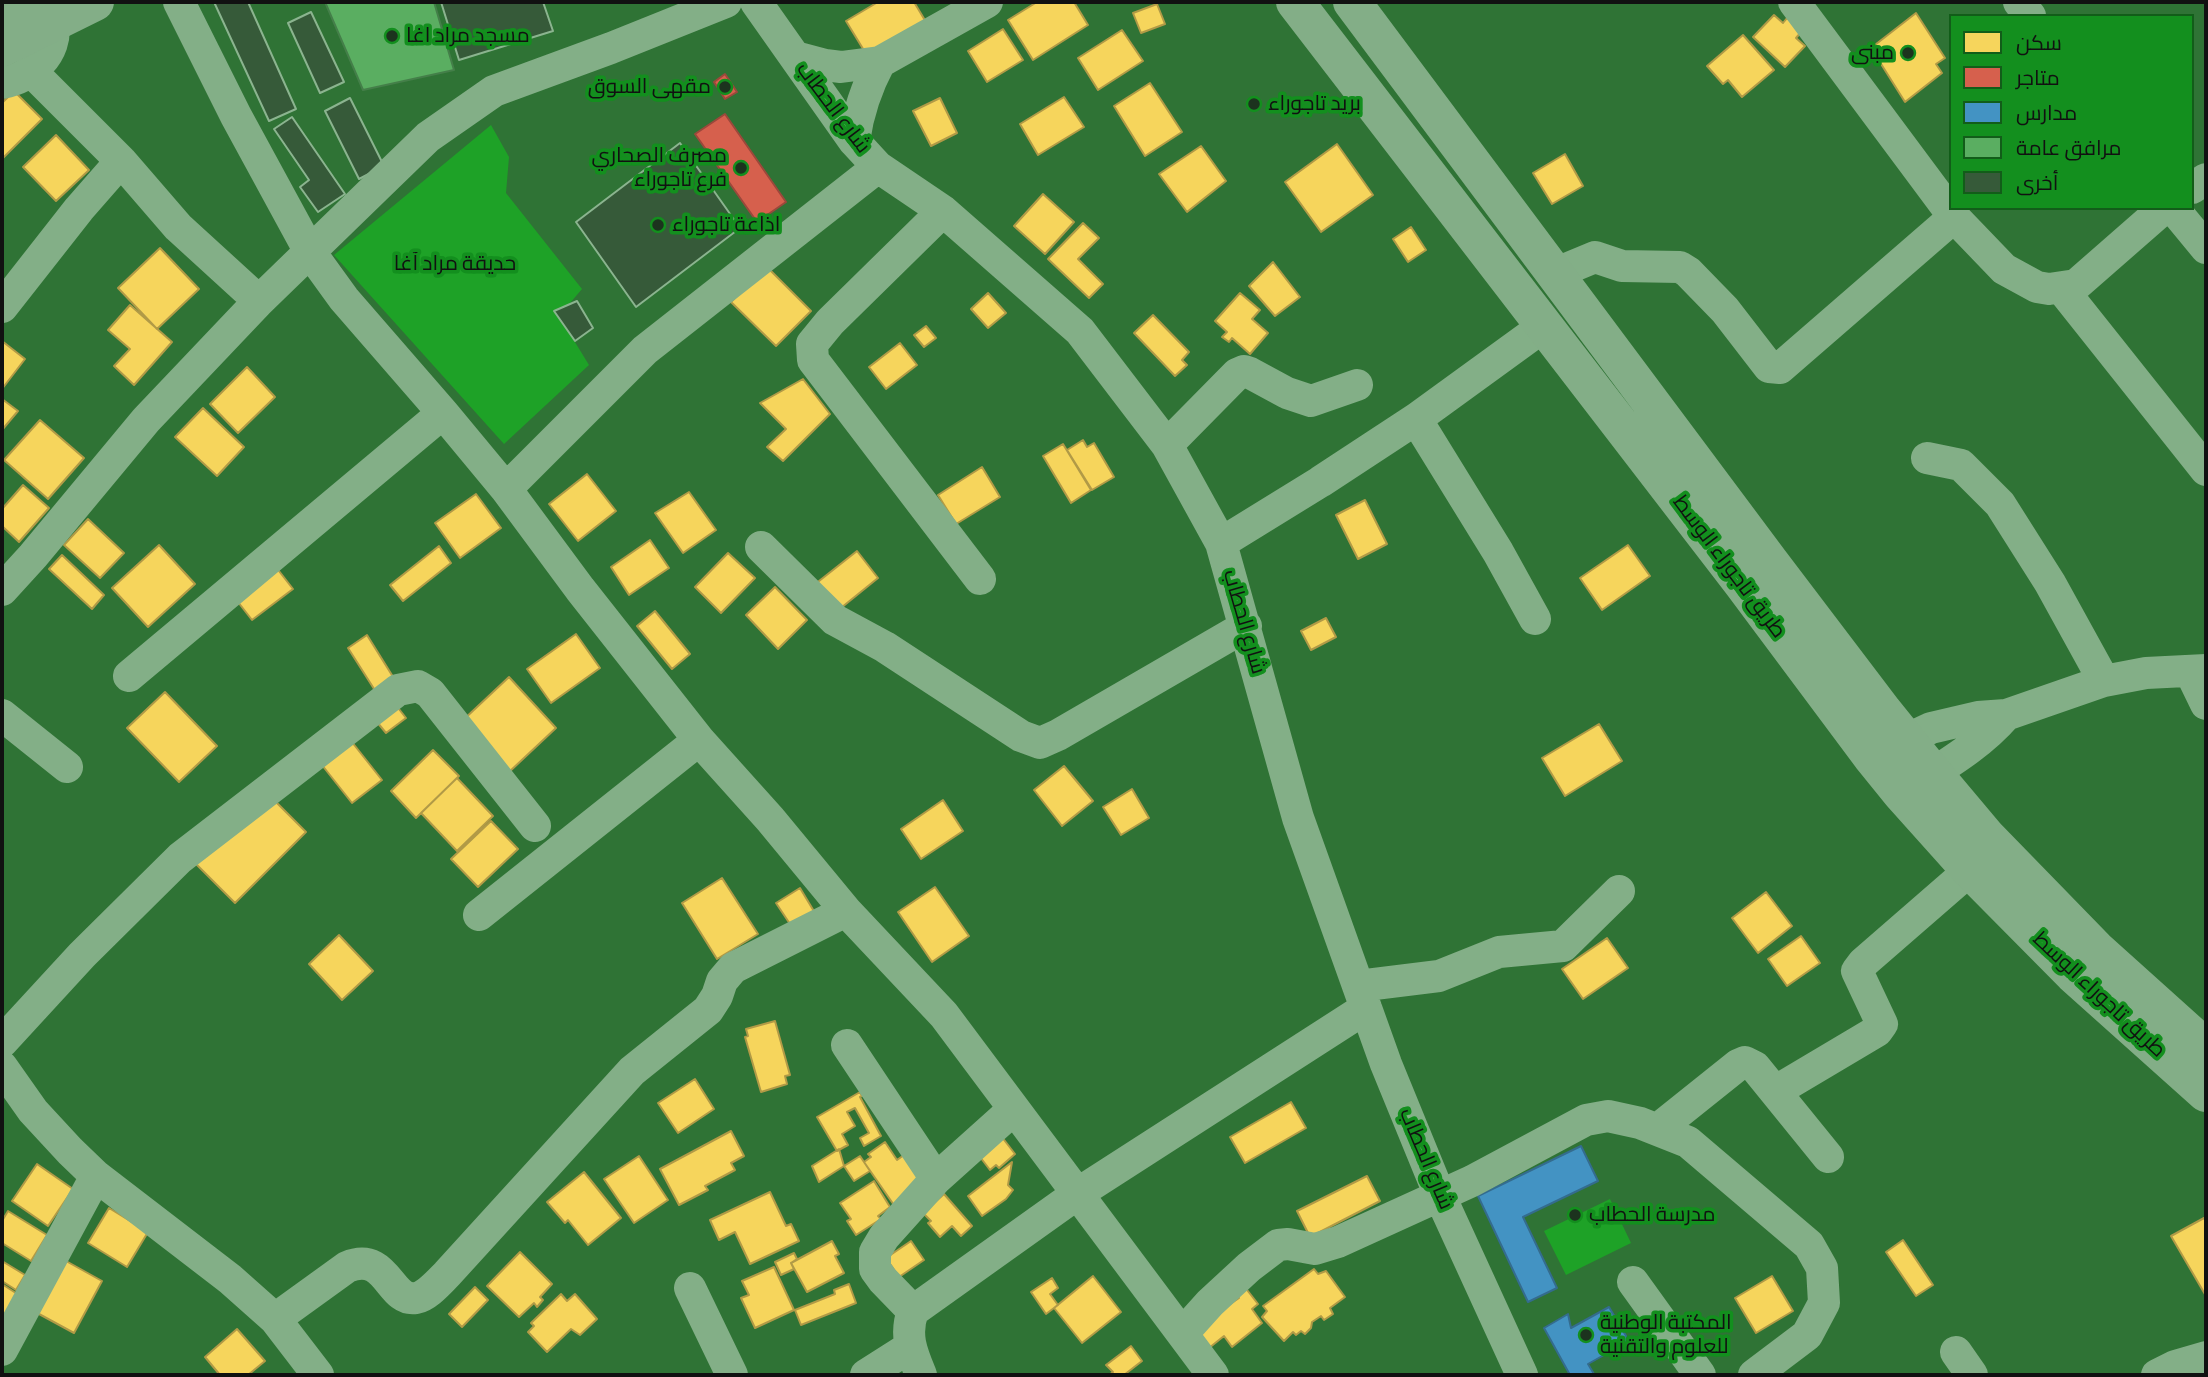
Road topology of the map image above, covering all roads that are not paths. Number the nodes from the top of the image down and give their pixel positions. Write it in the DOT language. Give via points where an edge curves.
graph roads {
  1 [pos="21,2"];
  2 [pos="95,2"];
  3 [pos="179,2"];
  4 [pos="726,2"];
  5 [pos="755,2"];
  6 [pos="987,2"];
  7 [pos="1295,2"];
  8 [pos="1352,2"];
  9 [pos="1794,2"];
  10 [pos="2,12"];
  11 [pos="48,12"];
  12 [pos="795,57"];
  13 [pos="880,62"];
  14 [pos="10,75"];
  15 [pos="854,141"];
  16 [pos="121,161"];
  17 [pos="878,167"];
  18 [pos="2162,210"];
  19 [pos="2175,210"];
  20 [pos="943,211"];
  21 [pos="1954,217"];
  22 [pos="2206,248"];
  23 [pos="310,252"];
  24 [pos="1554,274"];
  25 [pos="2063,289"];
  26 [pos="259,300"];
  27 [pos="2,307"];
  28 [pos="1544,326"];
  29 [pos="1357,385"];
  30 [pos="443,413"];
  31 [pos="1416,419"];
  32 [pos="1167,445"];
  33 [pos="1927,458"];
  34 [pos="2206,470"];
  35 [pos="506,489"];
  36 [pos="1222,543"];
  37 [pos="761,547"];
  38 [pos="980,579"];
  39 [pos="2,590"];
  40 [pos="1535,619"];
  41 [pos="1246,626"];
  42 [pos="2198,671"];
  43 [pos="129,676"];
  44 [pos="2104,681"];
  45 [pos="2206,704"];
  46 [pos="2,715"];
  47 [pos="2006,715"];
  48 [pos="1906,738"];
  49 [pos="699,740"];
  50 [pos="1871,756"];
  51 [pos="67,767"];
  52 [pos="1917,783"];
  53 [pos="535,826"];
  54 [pos="1970,870"];
  55 [pos="1619,891"];
  56 [pos="846,911"];
  57 [pos="479,915"];
  58 [pos="1362,997"];
  59 [pos="2,1042"];
  60 [pos="847,1045"];
  61 [pos="2206,1048"];
  62 [pos="2,1067"];
  63 [pos="1776,1090"];
  64 [pos="2206,1093"];
  65 [pos="1014,1109"];
  66 [pos="1658,1129"];
  67 [pos="1828,1157"];
  68 [pos="96,1176"];
  69 [pos="936,1179"];
  70 [pos="1077,1194"];
  71 [pos="1440,1196"];
  72 [pos="1633,1282"];
  73 [pos="690,1288"];
  74 [pos="913,1311"];
  75 [pos="275,1319"];
  76 [pos="1183,1333"];
  77 [pos="909,1347"];
  78 [pos="2,1350"];
  79 [pos="2206,1357"];
  80 [pos="318,1375"];
  81 [pos="732,1375"];
  82 [pos="866,1375"];
  83 [pos="922,1375"];
  84 [pos="1213,1375"];
  85 [pos="1522,1375"];
  86 [pos="1700,1375"];
  87 [pos="1754,1375"];
  88 [pos="2157,1375"];
  1 -- 10 [label="main road"];
  2 -- 11 [label="main road"];
  3 -- 23 [label="street"];
  4 -- 23 [label="street" via="494,91 428,137"];
  5 -- 12 [label="street, شارع الحطاب"];
  6 -- 13 [label="street"];
  7 -- 28 [label="main road, طريق تاجوراء الوسط"];
  8 -- 24 [label="main road"];
  9 -- 21 [label="street"];
  11 -- 14 [label="main road"];
  12 -- 13 [label="street" via="841,67"];
  12 -- 15 [label="street, شارع الحطاب"];
  13 -- 15 [label="street" via="862,103"];
  14 -- 16 [label="street"];
  15 -- 17 [label="street, شارع الحطاب"];
  16 -- 26 [label="street" via="177,227"];
  16 -- 27 [label="street"];
  17 -- 20 [label="street, شارع الحطاب"];
  17 -- 35 [label="street" via="645,350"];
  18 -- 25 [label="street" via="2076,285"];
  19 -- 22 [label="street"];
  20 -- 32 [label="street, شارع الحطاب" via="1080,331"];
  20 -- 38 [label="street" via="830,322 812,344 813,360"];
  21 -- 24 [label="street" via="1775,369 1725,310 1680,267 1622,266 1595,257"];
  21 -- 25 [label="street" via="2004,269 2037,287"];
  23 -- 26 [label="street"];
  23 -- 30 [label="street" via="375,337"];
  24 -- 48 [label="main road"];
  25 -- 34 [label="street"];
  26 -- 39 [label="street" via="146,420"];
  28 -- 31 [label="street"];
  28 -- 50 [label="main road, طريق تاجوراء الوسط"];
  29 -- 32 [label="street" via="1311,401 1244,371"];
  30 -- 35 [label="street"];
  30 -- 43 [label="street"];
  31 -- 36 [label="street"];
  31 -- 40 [label="street"];
  32 -- 36 [label="street, شارع الحطاب"];
  33 -- 44 [label="street" via="1961,466 2000,504"];
  35 -- 49 [label="street"];
  36 -- 41 [label="street, شارع الحطاب"];
  37 -- 41 [label="street" via="835,620 885,647 1021,736 1040,743"];
  41 -- 58 [label="street, شارع الحطاب" via="1297,818"];
  42 -- 44 [label="street" via="2132,674"];
  42 -- 45 [label="street"];
  44 -- 47 [label="street"];
  46 -- 51 [label="street"];
  47 -- 48 [label="street" via="1955,721"];
  47 -- 52 [label="street" via="1973,747"];
  48 -- 50 [label="street"];
  48 -- 52 [label="main road"];
  49 -- 56 [label="street"];
  49 -- 57 [label="street"];
  50 -- 52 [label="main road, طريق تاجوراء الوسط"];
  52 -- 54 [label="main road, طريق تاجوراء الوسط"];
  52 -- 61 [label="main road" via="1986,836 2096,949"];
  53 -- 59 [label="street" via="430,693 418,686 398,690 180,858"];
  54 -- 63 [label="street" via="1857,971 1882,1024 1877,1031"];
  54 -- 64 [label="main road, طريق تاجوراء الوسط" via="2073,974"];
  55 -- 58 [label="street" via="1563,946 1499,952 1439,976"];
  56 -- 65 [label="street" via="944,1015"];
  56 -- 75 [label="street" via="733,968 708,1010 632,1071 422,1296 405,1297 371,1263 359,1262"];
  58 -- 70 [label="street"];
  58 -- 71 [label="street, شارع الحطاب"];
  60 -- 69 [label="street"];
  62 -- 68 [label="street" via="33,1111"];
  63 -- 66 [label="street" via="1745,1062"];
  63 -- 67 [label="street"];
  65 -- 69 [label="street"];
  65 -- 70 [label="street"];
  66 -- 71 [label="street" via="1608,1116 1586,1120"];
  66 -- 87 [label="street" via="1688,1142 1738,1183 1808,1245 1822,1268 1824,1303 1807,1335"];
  68 -- 75 [label="street"];
  68 -- 78 [label="street"];
  69 -- 74 [label="street" via="875,1252 875,1269"];
  70 -- 74 [label="street"];
  70 -- 76 [label="street"];
  71 -- 76 [label="street" via="1315,1249 1278,1245 1209,1303"];
  71 -- 85 [label="street, شارع الحطاب"];
  72 -- 86 [label="street"];
  73 -- 81 [label="street"];
  74 -- 77 [label="street"];
  75 -- 80 [label="street"];
  76 -- 84 [label="street"];
  77 -- 82 [label="street"];
  77 -- 83 [label="street"];
  79 -- 88 [label="street"];
}
